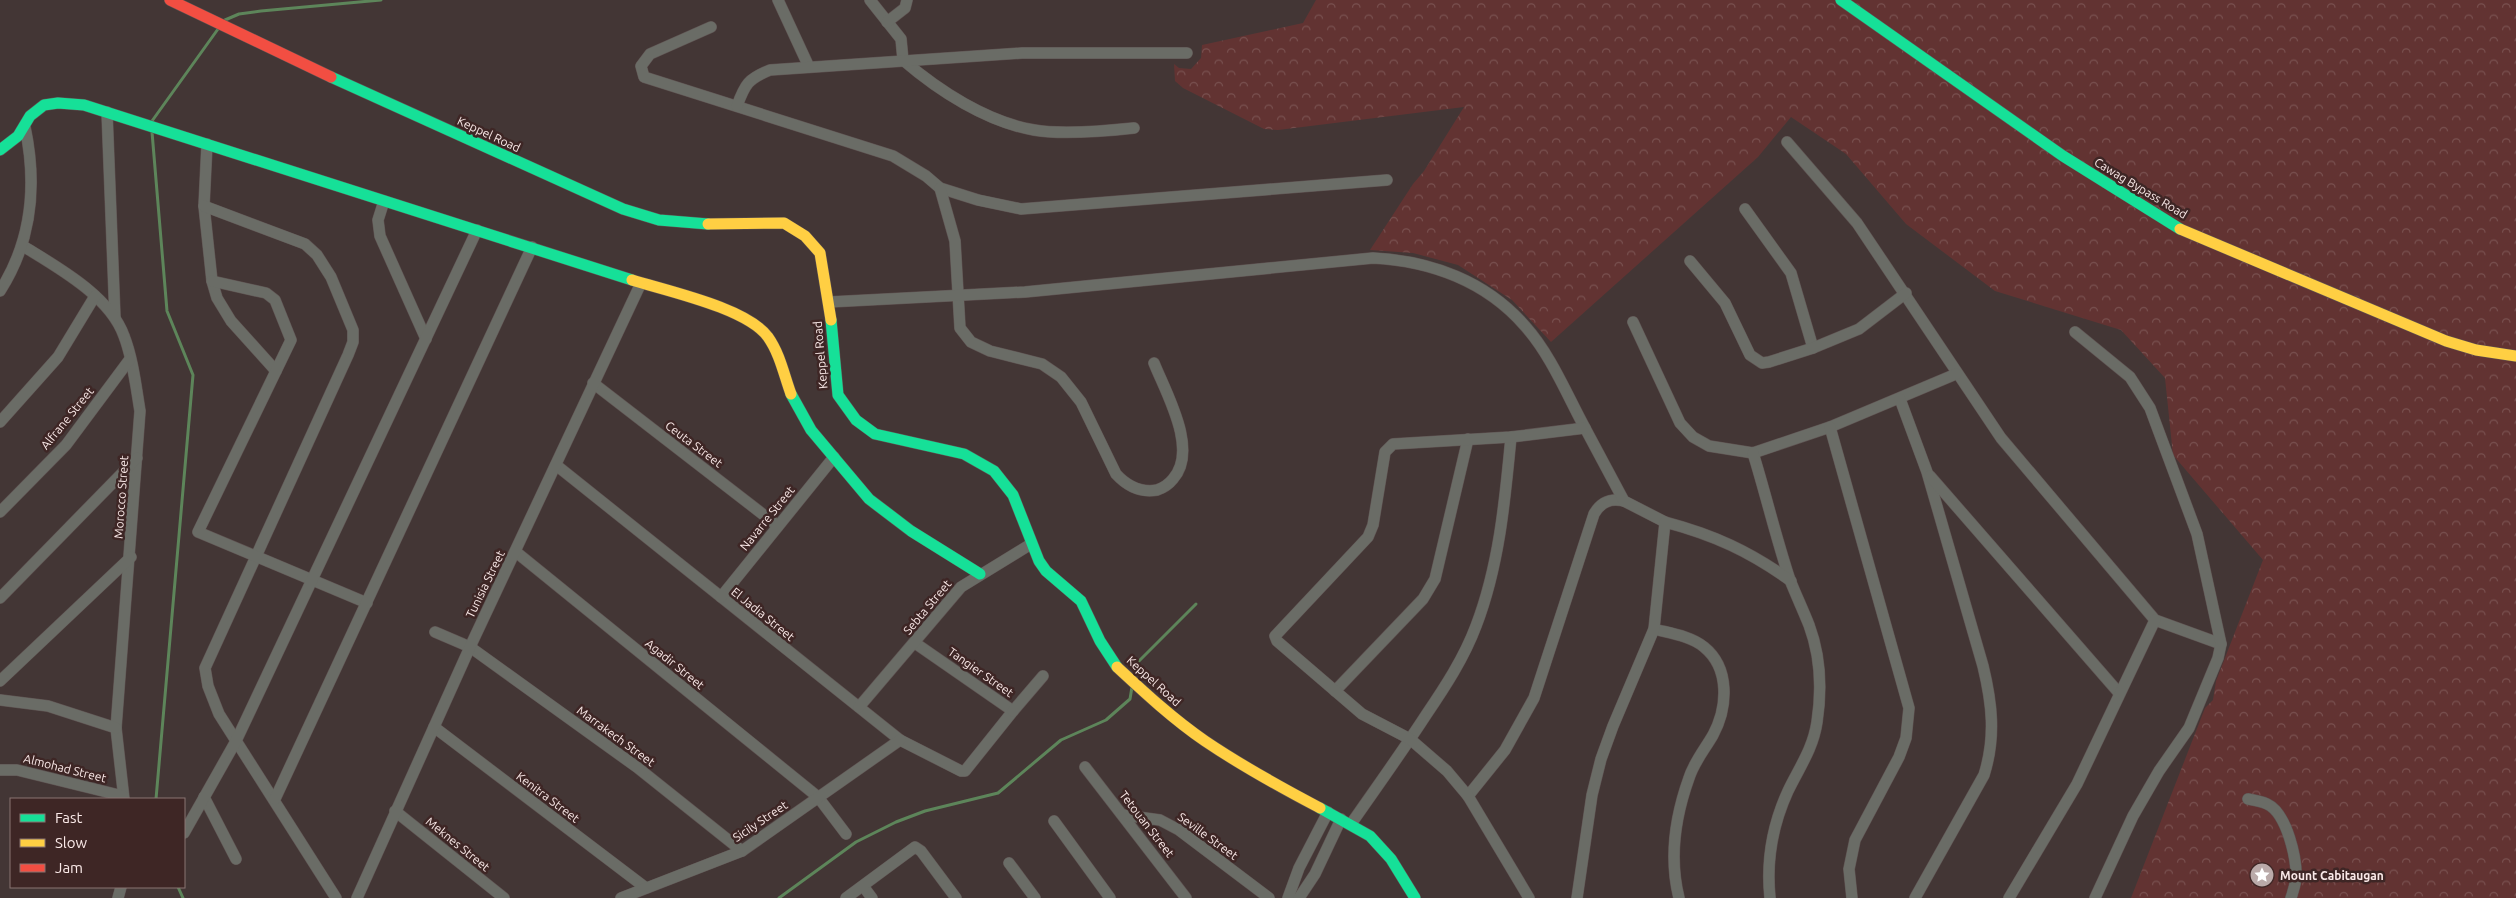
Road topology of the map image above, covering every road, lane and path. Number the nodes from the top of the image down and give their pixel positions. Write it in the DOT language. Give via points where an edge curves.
graph roads {
  1 [pos="170,0"];
  2 [pos="778,0"];
  3 [pos="870,0"];
  4 [pos="907,0"];
  5 [pos="1841,0"];
  6 [pos="887,22"];
  7 [pos="711,27"];
  8 [pos="1187,53"];
  9 [pos="903,60"];
  10 [pos="809,67"];
  11 [pos="737,106"];
  12 [pos="107,112"];
  13 [pos="25,127"];
  14 [pos="1134,128"];
  15 [pos="1788,142"];
  16 [pos="207,144"];
  17 [pos="0,150"];
  18 [pos="1387,180"];
  19 [pos="940,188"];
  20 [pos="384,201"];
  21 [pos="204,206"];
  22 [pos="1745,209"];
  23 [pos="477,230"];
  24 [pos="22,246"];
  25 [pos="532,247"];
  26 [pos="1690,261"];
  27 [pos="212,281"];
  28 [pos="641,282"];
  29 [pos="0,291"];
  30 [pos="1906,293"];
  31 [pos="958,294"];
  32 [pos="94,296"];
  33 [pos="829,302"];
  34 [pos="115,318"];
  35 [pos="1633,322"];
  36 [pos="2075,332"];
  37 [pos="426,339"];
  38 [pos="1813,348"];
  39 [pos="2516,356"];
  40 [pos="130,359"];
  41 [pos="1154,363"];
  42 [pos="276,371"];
  43 [pos="1956,374"];
  44 [pos="593,383"];
  45 [pos="1900,399"];
  46 [pos="0,422"];
  47 [pos="1830,426"];
  48 [pos="1585,428"];
  49 [pos="1511,437"];
  50 [pos="1468,440"];
  51 [pos="1753,453"];
  52 [pos="834,457"];
  53 [pos="138,458"];
  54 [pos="556,465"];
  55 [pos="1927,472"];
  56 [pos="1624,501"];
  57 [pos="0,512"];
  58 [pos="1664,522"];
  59 [pos="778,526"];
  60 [pos="1031,544"];
  61 [pos="516,552"];
  62 [pos="257,556"];
  63 [pos="131,557"];
  64 [pos="980,574"];
  65 [pos="312,579"];
  66 [pos="1791,581"];
  67 [pos="721,597"];
  68 [pos="0,598"];
  69 [pos="367,602"];
  70 [pos="2155,620"];
  71 [pos="1654,628"];
  72 [pos="435,632"];
  73 [pos="915,642"];
  74 [pos="2221,644"];
  75 [pos="470,647"];
  76 [pos="1043,676"];
  77 [pos="0,681"];
  78 [pos="1335,691"];
  79 [pos="2119,693"];
  80 [pos="0,700"];
  81 [pos="859,707"];
  82 [pos="1013,711"];
  83 [pos="434,727"];
  84 [pos="116,728"];
  85 [pos="1410,739"];
  86 [pos="900,740"];
  87 [pos="236,741"];
  88 [pos="1085,767"];
  89 [pos="0,770"];
  90 [pos="961,771"];
  91 [pos="1468,796"];
  92 [pos="204,797"];
  93 [pos="818,797"];
  94 [pos="124,798"];
  95 [pos="275,799"];
  96 [pos="2248,799"];
  97 [pos="395,811"];
  98 [pos="1328,812"];
  99 [pos="1123,815"];
  100 [pos="1054,821"];
  101 [pos="1346,822"];
  102 [pos="185,831"];
  103 [pos="846,834"];
  104 [pos="742,851"];
  105 [pos="236,860"];
  106 [pos="1009,863"];
  107 [pos="863,886"];
  108 [pos="646,888"];
  109 [pos="336,898"];
  110 [pos="357,898"];
  111 [pos="504,898"];
  112 [pos="621,898"];
  113 [pos="846,898"];
  114 [pos="872,898"];
  115 [pos="956,898"];
  116 [pos="1035,898"];
  117 [pos="1110,898"];
  118 [pos="1186,898"];
  119 [pos="1269,898"];
  120 [pos="1288,898"];
  121 [pos="1299,898"];
  122 [pos="1415,898"];
  123 [pos="1530,898"];
  124 [pos="1577,898"];
  125 [pos="1679,898"];
  126 [pos="1770,898"];
  127 [pos="1852,898"];
  128 [pos="1915,898"];
  129 [pos="2008,898"];
  130 [pos="2095,898"];
  131 [pos="2291,898"];
  1 -- 33 [label="street, Keppel Road" via="397,108 623,210 659,220 694,224 784,223 805,236 820,253"];
  2 -- 10 [label="street"];
  3 -- 6 [label="street"];
  4 -- 6 [label="street" via="905,8"];
  5 -- 39 [label="street, Cawag Bypass Road" via="2063,156 2171,224 2446,341 2476,350"];
  6 -- 9 [label="street" via="901,39"];
  7 -- 11 [label="street" via="650,54 641,66 644,77"];
  8 -- 9 [label="street" via="1022,53"];
  9 -- 10 [label="street"];
  9 -- 14 [label="street" via="926,80 970,106 1018,126 1036,130 1089,131"];
  10 -- 11 [label="street" via="770,70 752,77"];
  11 -- 19 [label="street" via="893,156"];
  12 -- 13 [label="street" via="58,102 44,105 30,116"];
  12 -- 16 [label="street"];
  12 -- 34 [label="street"];
  13 -- 17 [label="street"];
  13 -- 24 [label="street" via="31,156 30,214"];
  15 -- 30 [label="street" via="1857,223"];
  16 -- 20 [label="street"];
  16 -- 21 [label="street"];
  18 -- 19 [label="street" via="1020,209"];
  19 -- 31 [label="street" via="955,242"];
  20 -- 23 [label="street"];
  20 -- 37 [label="street" via="378,220 380,236"];
  21 -- 27 [label="street"];
  21 -- 62 [label="street" via="305,244 317,255 331,277 353,330 348,355"];
  22 -- 38 [label="street" via="1792,273"];
  23 -- 25 [label="street"];
  23 -- 37 [label="street"];
  24 -- 29 [label="street"];
  24 -- 32 [label="street, Morocco Street" via="63,271"];
  25 -- 28 [label="street"];
  25 -- 69 [label="street"];
  26 -- 38 [label="street" via="1724,303 1746,348 1755,359 1762,363 1770,362"];
  27 -- 42 [label="street" via="216,298 231,321"];
  27 -- 42 [label="street" via="266,293 275,300 291,340"];
  28 -- 44 [label="street, Tunisia Street"];
  28 -- 52 [label="street" via="738,314 752,320 768,334 805,422"];
  30 -- 38 [label="street" via="1859,329"];
  30 -- 43 [label="street"];
  31 -- 33 [label="street"];
  31 -- 41 [label="street" via="960,328 971,342 990,351 1042,364 1061,377 1081,402 1116,474 1124,483 1140,490 1156,490 1168,484 1177,474 1183,456 1179,428"];
  31 -- 48 [label="street" via="1025,292 1373,258 1404,260 1452,274 1508,309 1526,327 1543,352"];
  32 -- 34 [label="street, Morocco Street"];
  32 -- 46 [label="street" via="58,357"];
  33 -- 60 [label="street, Keppel Road" via="838,394 856,420 875,434 964,454 986,464 1008,487"];
  34 -- 40 [label="street, Morocco Street"];
  35 -- 51 [label="street" via="1680,423 1693,437 1709,446"];
  36 -- 74 [label="street" via="2130,376 2150,408 2197,534"];
  37 -- 65 [label="street"];
  40 -- 53 [label="street, Morocco Street" via="140,411"];
  40 -- 57 [label="street, Alfrane Street" via="66,445"];
  42 -- 62 [label="street" via="198,532"];
  43 -- 45 [label="street"];
  43 -- 70 [label="street" via="2024,468"];
  44 -- 54 [label="street, Tunisia Street"];
  44 -- 59 [label="street, Ceuta Street"];
  45 -- 47 [label="street"];
  45 -- 55 [label="street"];
  47 -- 51 [label="street"];
  47 -- 127 [label="street" via="1909,708 1903,748 1855,840 1849,869"];
  48 -- 49 [label="street"];
  48 -- 56 [label="street"];
  49 -- 50 [label="street"];
  49 -- 85 [label="street" via="1501,531 1488,591 1476,627 1463,656"];
  50 -- 78 [label="street" via="1434,579 1423,598"];
  50 -- 78 [label="street" via="1393,444 1388,447 1368,536 1276,634 1277,642"];
  51 -- 66 [label="street"];
  52 -- 59 [label="street, Navarre Street"];
  52 -- 64 [label="street" via="871,501"];
  53 -- 63 [label="street, Morocco Street"];
  53 -- 68 [label="street"];
  54 -- 61 [label="street, Tunisia Street"];
  54 -- 67 [label="street, El Jadia Street"];
  55 -- 79 [label="street"];
  55 -- 128 [label="street" via="1983,666 1991,697 1993,723 1991,753 1984,775"];
  56 -- 58 [label="street"];
  56 -- 91 [label="street" via="1614,499 1605,502 1594,514 1534,698 1505,750"];
  58 -- 66 [label="street" via="1722,539 1763,561"];
  58 -- 71 [label="street"];
  59 -- 67 [label="street, Navarre Street"];
  60 -- 64 [label="street, Sebta Street"];
  60 -- 98 [label="street, Keppel Road" via="1046,571 1081,601 1104,650 1140,688 1204,740 1253,772"];
  61 -- 75 [label="street, Tunisia Street"];
  61 -- 93 [label="street, Agadir Street"];
  62 -- 65 [label="street"];
  62 -- 87 [label="street" via="205,668 208,686"];
  63 -- 77 [label="street"];
  63 -- 84 [label="street, Morocco Street"];
  64 -- 73 [label="street, Sebta Street" via="961,587"];
  65 -- 69 [label="street"];
  65 -- 87 [label="street"];
  66 -- 126 [label="street" via="1816,646 1820,702 1809,753 1775,823 1768,858"];
  67 -- 81 [label="street, El Jadia Street"];
  69 -- 95 [label="street"];
  70 -- 74 [label="street"];
  70 -- 79 [label="street"];
  71 -- 124 [label="street" via="1601,759 1592,795"];
  71 -- 125 [label="street" via="1703,646 1714,657 1724,687 1719,719 1689,777 1676,828 1674,860"];
  72 -- 75 [label="street, Marrakech Street"];
  73 -- 81 [label="street, Sebta Street"];
  73 -- 82 [label="street, Tangier Street"];
  74 -- 130 [label="street" via="2189,728 2141,802"];
  75 -- 83 [label="street, Tunisia Street"];
  75 -- 104 [label="street, Marrakech Street" via="638,768"];
  76 -- 82 [label="street"];
  78 -- 85 [label="street" via="1362,714"];
  79 -- 129 [label="street" via="2077,784"];
  80 -- 84 [label="street" via="48,706"];
  81 -- 86 [label="street, El Jadia Street"];
  82 -- 90 [label="street, Tangier Street" via="970,768"];
  83 -- 97 [label="street, Tunisia Street"];
  83 -- 108 [label="street, Kenitra Street"];
  84 -- 94 [label="street, Morocco Street"];
  85 -- 91 [label="street" via="1447,771"];
  85 -- 101 [label="street"];
  86 -- 90 [label="street, El Jadia Street"];
  86 -- 93 [label="street, Sicily Street"];
  87 -- 92 [label="street"];
  87 -- 95 [label="street"];
  88 -- 99 [label="street, Tetouan Street"];
  89 -- 94 [label="street, Almohad Street" via="17,770"];
  91 -- 123 [label="street"];
  92 -- 102 [label="street"];
  92 -- 105 [label="street"];
  93 -- 103 [label="street, Agadir Street"];
  93 -- 104 [label="street, Sicily Street"];
  95 -- 109 [label="street"];
  96 -- 131 [label="street" via="2268,804 2285,825 2294,857 2296,880"];
  97 -- 110 [label="street, Tunisia Street"];
  97 -- 111 [label="street, Meknes Street"];
  98 -- 101 [label="street, Keppel Road"];
  98 -- 120 [label="street"];
  99 -- 118 [label="street, Tetouan Street"];
  99 -- 119 [label="street, Seville Street" via="1160,820 1178,830"];
  100 -- 117 [label="street"];
  101 -- 121 [label="street"];
  101 -- 122 [label="street, Keppel Road" via="1370,836 1384,851"];
  104 -- 108 [label="street, Sicily Street"];
  106 -- 116 [label="street"];
  107 -- 113 [label="street"];
  107 -- 114 [label="street"];
  107 -- 115 [label="street" via="911,848 917,848"];
  108 -- 112 [label="street, Sicily Street"];
}
